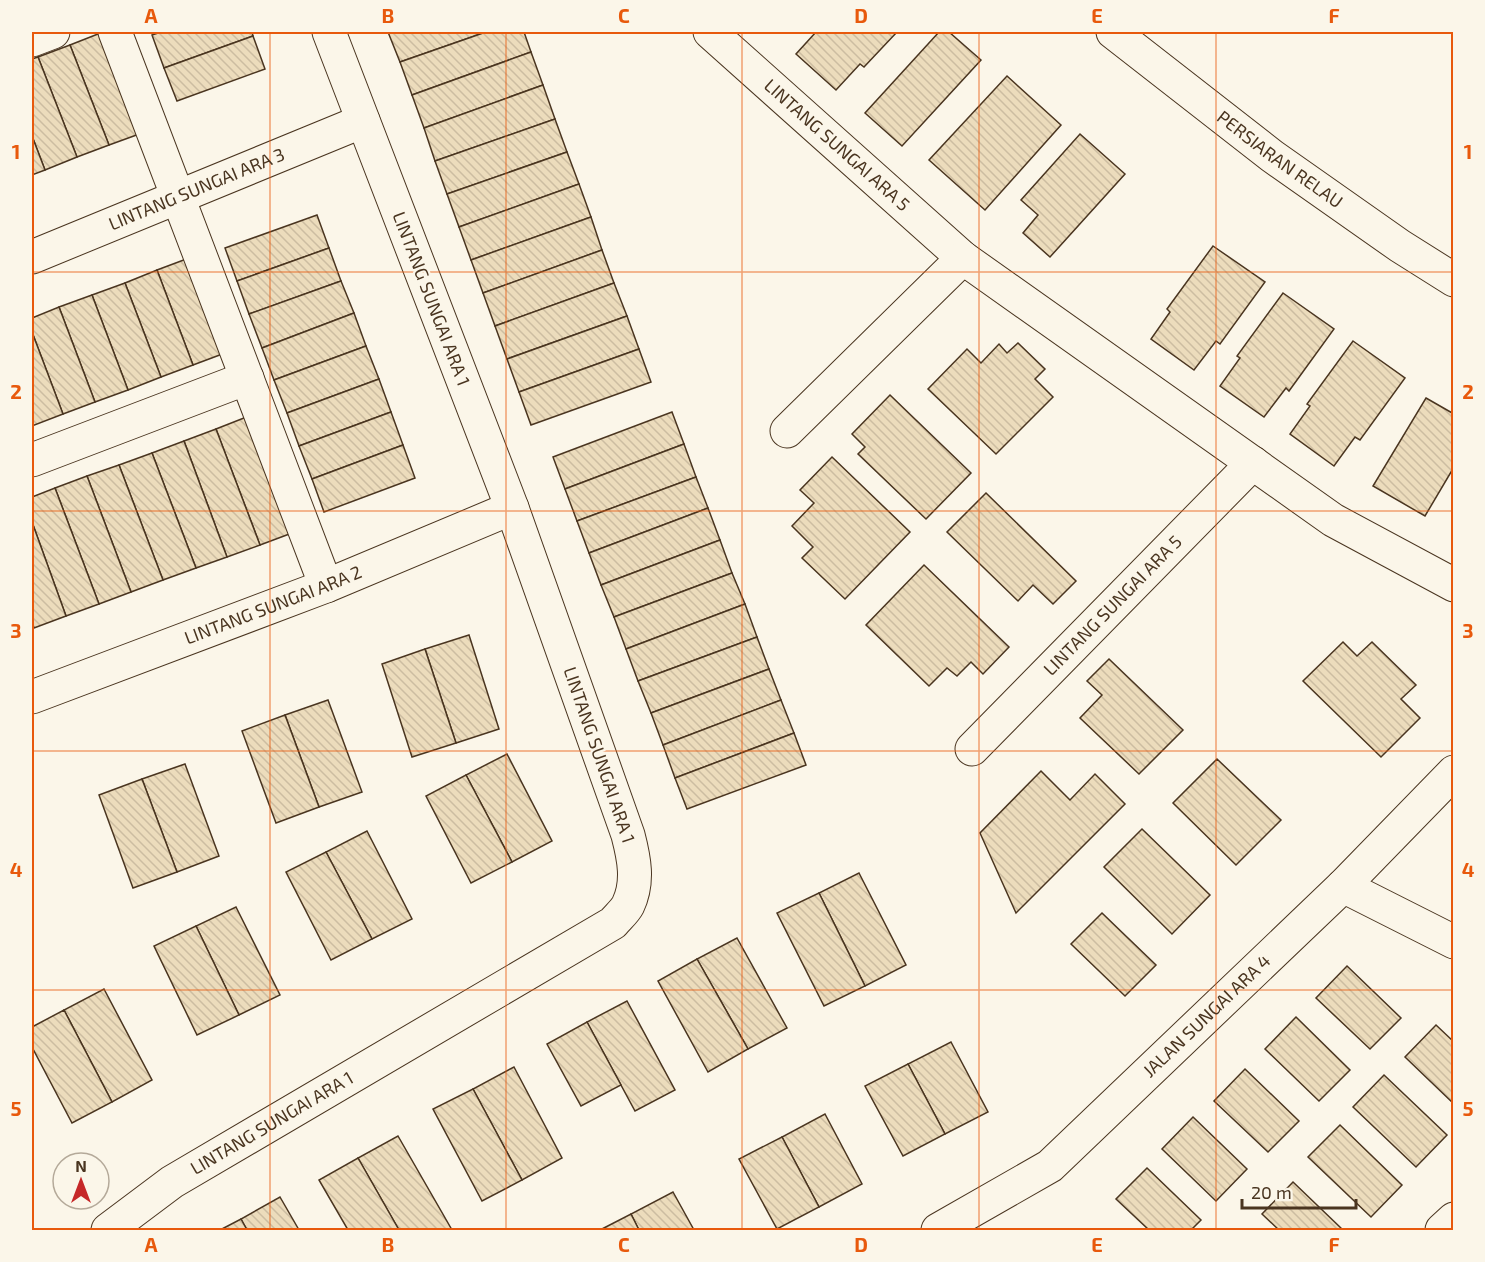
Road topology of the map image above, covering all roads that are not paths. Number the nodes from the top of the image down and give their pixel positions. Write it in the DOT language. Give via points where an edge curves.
graph roads {
  1 [pos="53,32"];
  2 [pos="115,32"];
  3 [pos="329,32"];
  4 [pos="710,32"];
  5 [pos="1113,32"];
  6 [pos="32,40"];
  7 [pos="363,121"];
  8 [pos="178,197"];
  9 [pos="32,257"];
  10 [pos="963,258"];
  11 [pos="1454,280"];
  12 [pos="247,378"];
  13 [pos="787,431"];
  14 [pos="32,460"];
  15 [pos="1253,463"];
  16 [pos="512,508"];
  17 [pos="1454,585"];
  18 [pos="326,586"];
  19 [pos="32,697"];
  20 [pos="972,749"];
  21 [pos="1454,772"];
  22 [pos="1343,886"];
  23 [pos="1454,942"];
  24 [pos="1454,1219"];
  25 [pos="108,1230"];
  26 [pos="938,1230"];
  27 [pos="1442,1230"];
  1 -- 6 [label="street"];
  2 -- 8 [label="street"];
  3 -- 7 [label="street, LINTANG SUNGAI ARA 1"];
  4 -- 10 [label="street, LINTANG SUNGAI ARA 5"];
  5 -- 11 [label="street, PERSIARAN RELAU" via="1272,156"];
  7 -- 8 [label="street, LINTANG SUNGAI ARA 3"];
  7 -- 16 [label="street, LINTANG SUNGAI ARA 1"];
  8 -- 9 [label="street, LINTANG SUNGAI ARA 3"];
  8 -- 12 [label="street"];
  10 -- 13 [label="street"];
  10 -- 15 [label="street, LINTANG SUNGAI ARA 5"];
  12 -- 14 [label="street"];
  12 -- 18 [label="street"];
  15 -- 17 [label="street, LINTANG SUNGAI ARA 5" via="1333,520"];
  15 -- 20 [label="street, LINTANG SUNGAI ARA 5"];
  16 -- 18 [label="street, LINTANG SUNGAI ARA 2"];
  16 -- 25 [label="street, LINTANG SUNGAI ARA 1" via="628,835 635,860 628,906 613,923 172,1182"];
  18 -- 19 [label="street, LINTANG SUNGAI ARA 2"];
  21 -- 22 [label="street, JALAN SUNGAI ARA 4"];
  22 -- 23 [label="street"];
  22 -- 26 [label="street, JALAN SUNGAI ARA 4" via="1050,1166"];
  24 -- 27 [label="street"];
}
